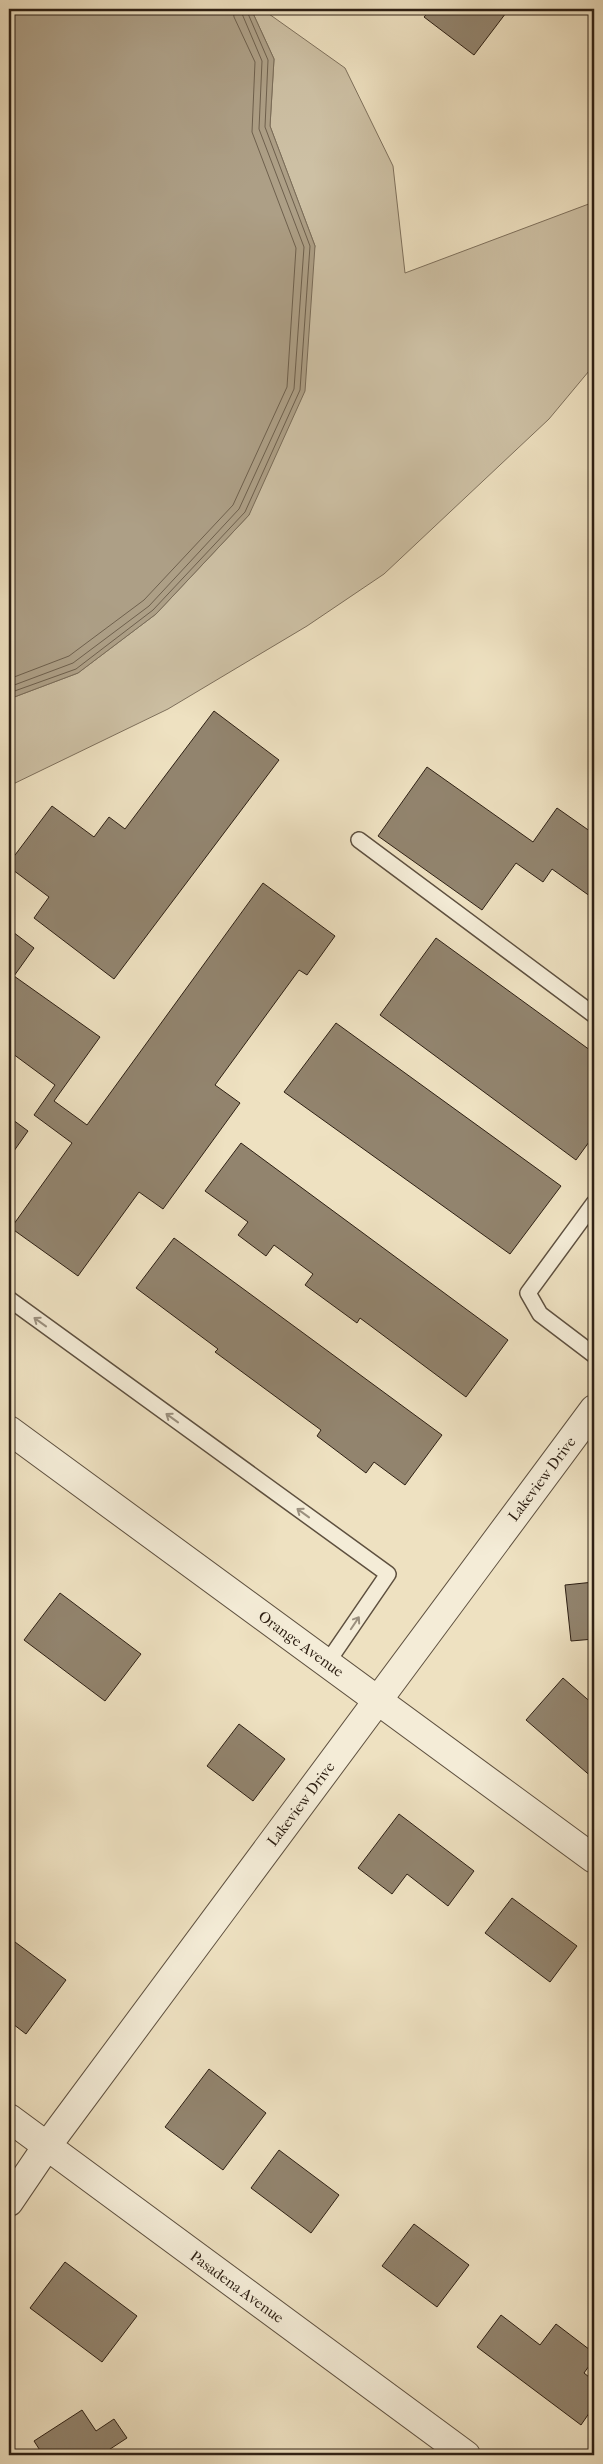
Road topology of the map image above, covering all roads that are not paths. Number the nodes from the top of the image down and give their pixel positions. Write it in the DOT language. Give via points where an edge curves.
graph roads {
  1 [pos="359,840"];
  2 [pos="594,1015"];
  3 [pos="594,1202"];
  4 [pos="9,1299"];
  5 [pos="594,1355"];
  6 [pos="594,1409"];
  7 [pos="9,1430"];
  8 [pos="327,1663"];
  9 [pos="378,1700"];
  10 [pos="594,1858"];
  11 [pos="9,2118"];
  12 [pos="47,2146"];
  13 [pos="9,2202"];
  14 [pos="466,2455"];
  1 -- 2 [label="lane"];
  3 -- 5 [label="lane" via="528,1293 540,1314"];
  8 -- 4 [label="lane, one-way" via="388,1574"];
  6 -- 9 [label="street, Lakeview Drive"];
  7 -- 8 [label="street, Orange Avenue"];
  8 -- 9 [label="street, Orange Avenue"];
  9 -- 10 [label="street, Orange Avenue"];
  9 -- 12 [label="street, Lakeview Drive"];
  11 -- 12 [label="street, Pasadena Avenue"];
  12 -- 13 [label="street, Lakeview Drive"];
  12 -- 14 [label="street, Pasadena Avenue"];
}
